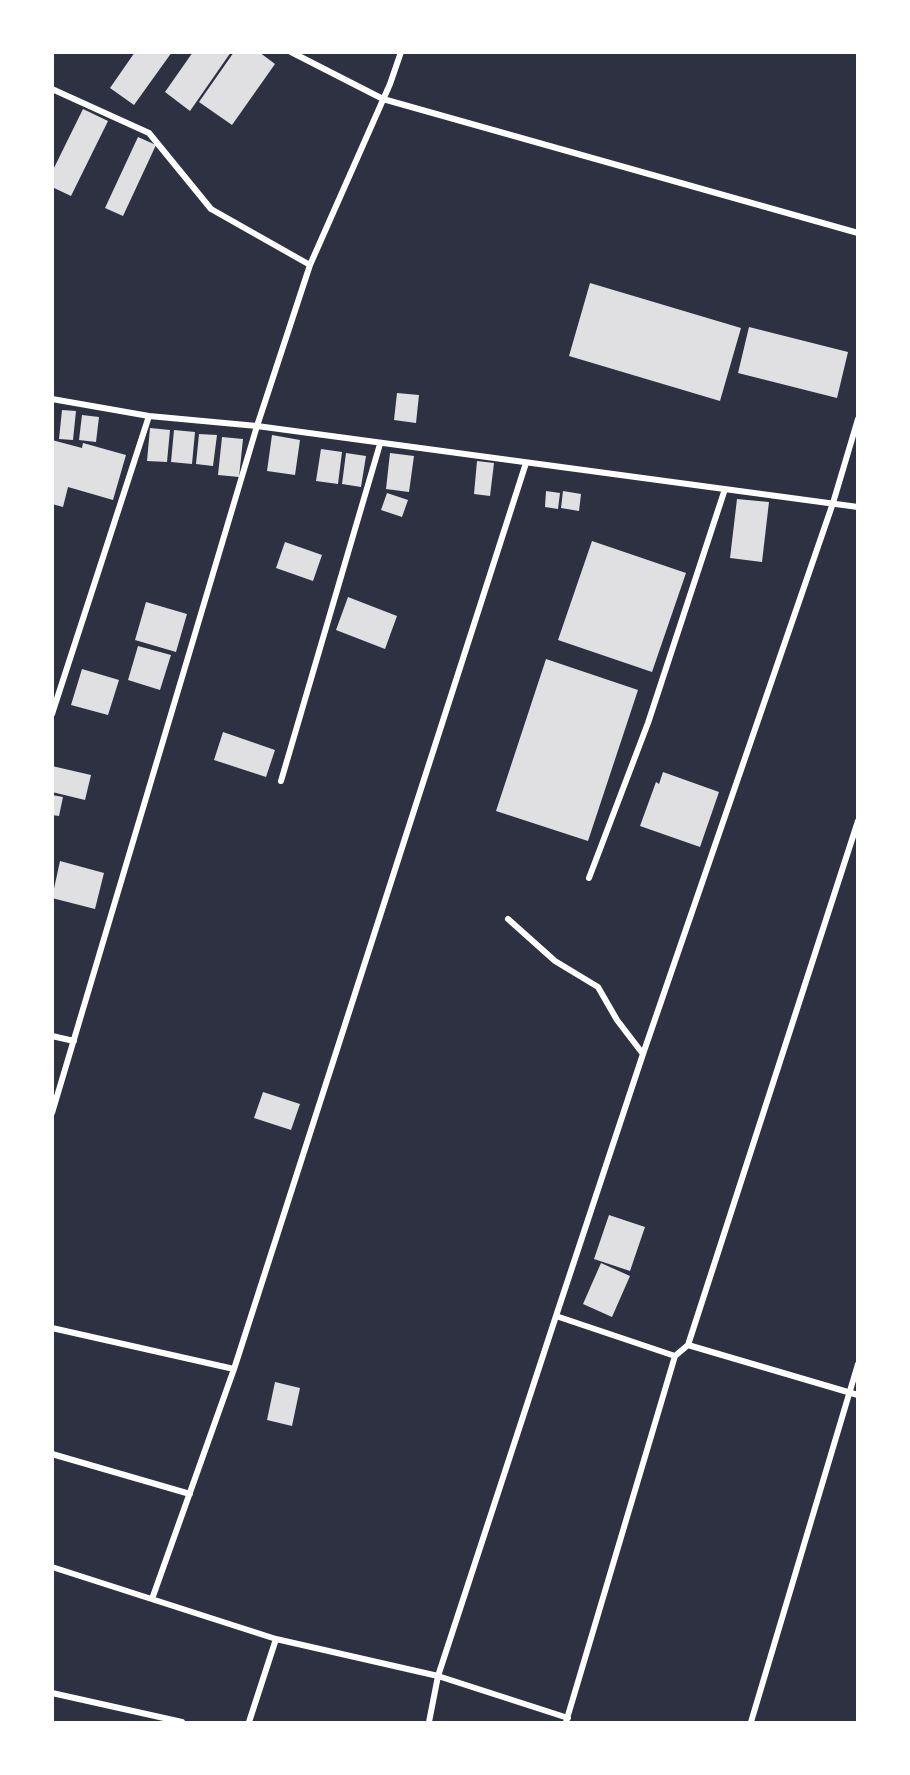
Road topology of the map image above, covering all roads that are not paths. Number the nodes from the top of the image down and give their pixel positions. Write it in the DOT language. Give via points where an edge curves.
graph roads {
  1 [pos="291,52"];
  2 [pos="401,52"];
  3 [pos="52,89"];
  4 [pos="383,99"];
  5 [pos="858,233"];
  6 [pos="310,265"];
  7 [pos="52,399"];
  8 [pos="149,416"];
  9 [pos="858,419"];
  10 [pos="257,426"];
  11 [pos="380,444"];
  12 [pos="526,463"];
  13 [pos="725,489"];
  14 [pos="833,503"];
  15 [pos="858,507"];
  16 [pos="52,714"];
  17 [pos="281,781"];
  18 [pos="858,821"];
  19 [pos="589,878"];
  20 [pos="508,919"];
  21 [pos="52,1036"];
  22 [pos="74,1041"];
  23 [pos="643,1054"];
  24 [pos="52,1113"];
  25 [pos="556,1316"];
  26 [pos="52,1328"];
  27 [pos="688,1345"];
  28 [pos="675,1356"];
  29 [pos="858,1364"];
  30 [pos="234,1369"];
  31 [pos="849,1393"];
  32 [pos="858,1395"];
  33 [pos="52,1454"];
  34 [pos="190,1494"];
  35 [pos="52,1567"];
  36 [pos="152,1599"];
  37 [pos="276,1639"];
  38 [pos="438,1676"];
  39 [pos="52,1693"];
  40 [pos="567,1720"];
  41 [pos="182,1722"];
  42 [pos="249,1722"];
  43 [pos="429,1722"];
  44 [pos="751,1722"];
  1 -- 4 [label="street"];
  2 -- 4 [label="street"];
  3 -- 6 [label="street" via="148,133 212,209"];
  4 -- 5 [label="street"];
  4 -- 6 [label="street"];
  6 -- 10 [label="street"];
  7 -- 8 [label="street"];
  8 -- 10 [label="street"];
  8 -- 16 [label="street"];
  9 -- 14 [label="street"];
  10 -- 11 [label="street"];
  10 -- 22 [label="street"];
  11 -- 12 [label="street"];
  11 -- 17 [label="street"];
  12 -- 13 [label="street"];
  12 -- 30 [label="street"];
  13 -- 14 [label="street"];
  13 -- 19 [label="street" via="648,723"];
  14 -- 15 [label="street"];
  14 -- 23 [label="street"];
  18 -- 27 [label="street"];
  20 -- 23 [label="street" via="555,961 598,987"];
  21 -- 22 [label="street"];
  22 -- 24 [label="street"];
  23 -- 25 [label="street"];
  25 -- 28 [label="street"];
  25 -- 38 [label="street"];
  26 -- 30 [label="street"];
  27 -- 28 [label="street"];
  27 -- 31 [label="street"];
  28 -- 40 [label="street"];
  29 -- 31 [label="street"];
  30 -- 34 [label="street"];
  31 -- 32 [label="street"];
  31 -- 44 [label="street"];
  33 -- 34 [label="street"];
  34 -- 36 [label="street"];
  35 -- 36 [label="street"];
  36 -- 37 [label="street"];
  37 -- 38 [label="street"];
  37 -- 42 [label="street"];
  38 -- 40 [label="street"];
  38 -- 43 [label="street"];
  39 -- 41 [label="street"];
}
